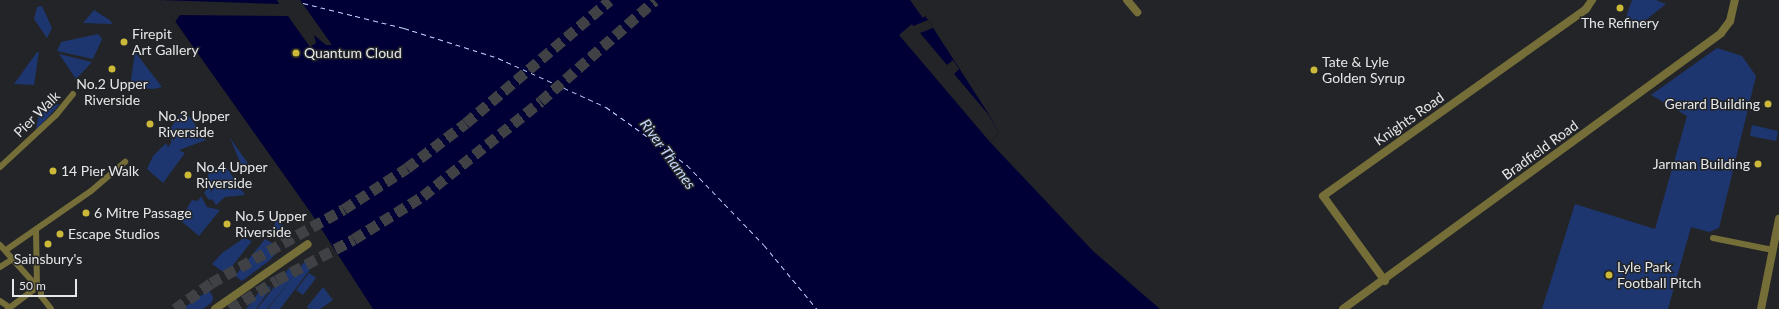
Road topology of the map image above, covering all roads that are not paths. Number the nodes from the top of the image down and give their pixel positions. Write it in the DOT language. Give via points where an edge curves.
graph roads {
  1 [pos="1127,0"];
  2 [pos="1592,0"];
  3 [pos="1735,0"];
  4 [pos="1137,12"];
  5 [pos="73,94"];
  6 [pos="125,162"];
  7 [pos="0,167"];
  8 [pos="1779,219"];
  9 [pos="36,230"];
  10 [pos="1713,238"];
  11 [pos="308,244"];
  12 [pos="0,245"];
  13 [pos="6,250"];
  14 [pos="1776,250"];
  15 [pos="13,259"];
  16 [pos="0,267"];
  17 [pos="1385,281"];
  18 [pos="37,287"];
  19 [pos="0,302"];
  20 [pos="9,308"];
  21 [pos="51,309"];
  22 [pos="215,309"];
  23 [pos="1344,309"];
  24 [pos="1761,309"];
  1 -- 4 [label="street"];
  2 -- 17 [label="street, Knights Road" via="1586,9 1323,196"];
  3 -- 17 [label="street, Bradfield Road" via="1730,21 1721,33"];
  5 -- 7 [label="street, Pier Walk" via="56,115"];
  6 -- 9 [label="street" via="91,191"];
  8 -- 14 [label="street"];
  9 -- 13 [label="street"];
  9 -- 18 [label="street"];
  10 -- 14 [label="street"];
  11 -- 22 [label="street"];
  12 -- 13 [label="street"];
  13 -- 15 [label="street"];
  14 -- 24 [label="street"];
  15 -- 16 [label="street"];
  15 -- 18 [label="street"];
  17 -- 23 [label="street, Bradfield Road"];
  18 -- 20 [label="street"];
  18 -- 21 [label="street"];
  19 -- 20 [label="street"];
}
